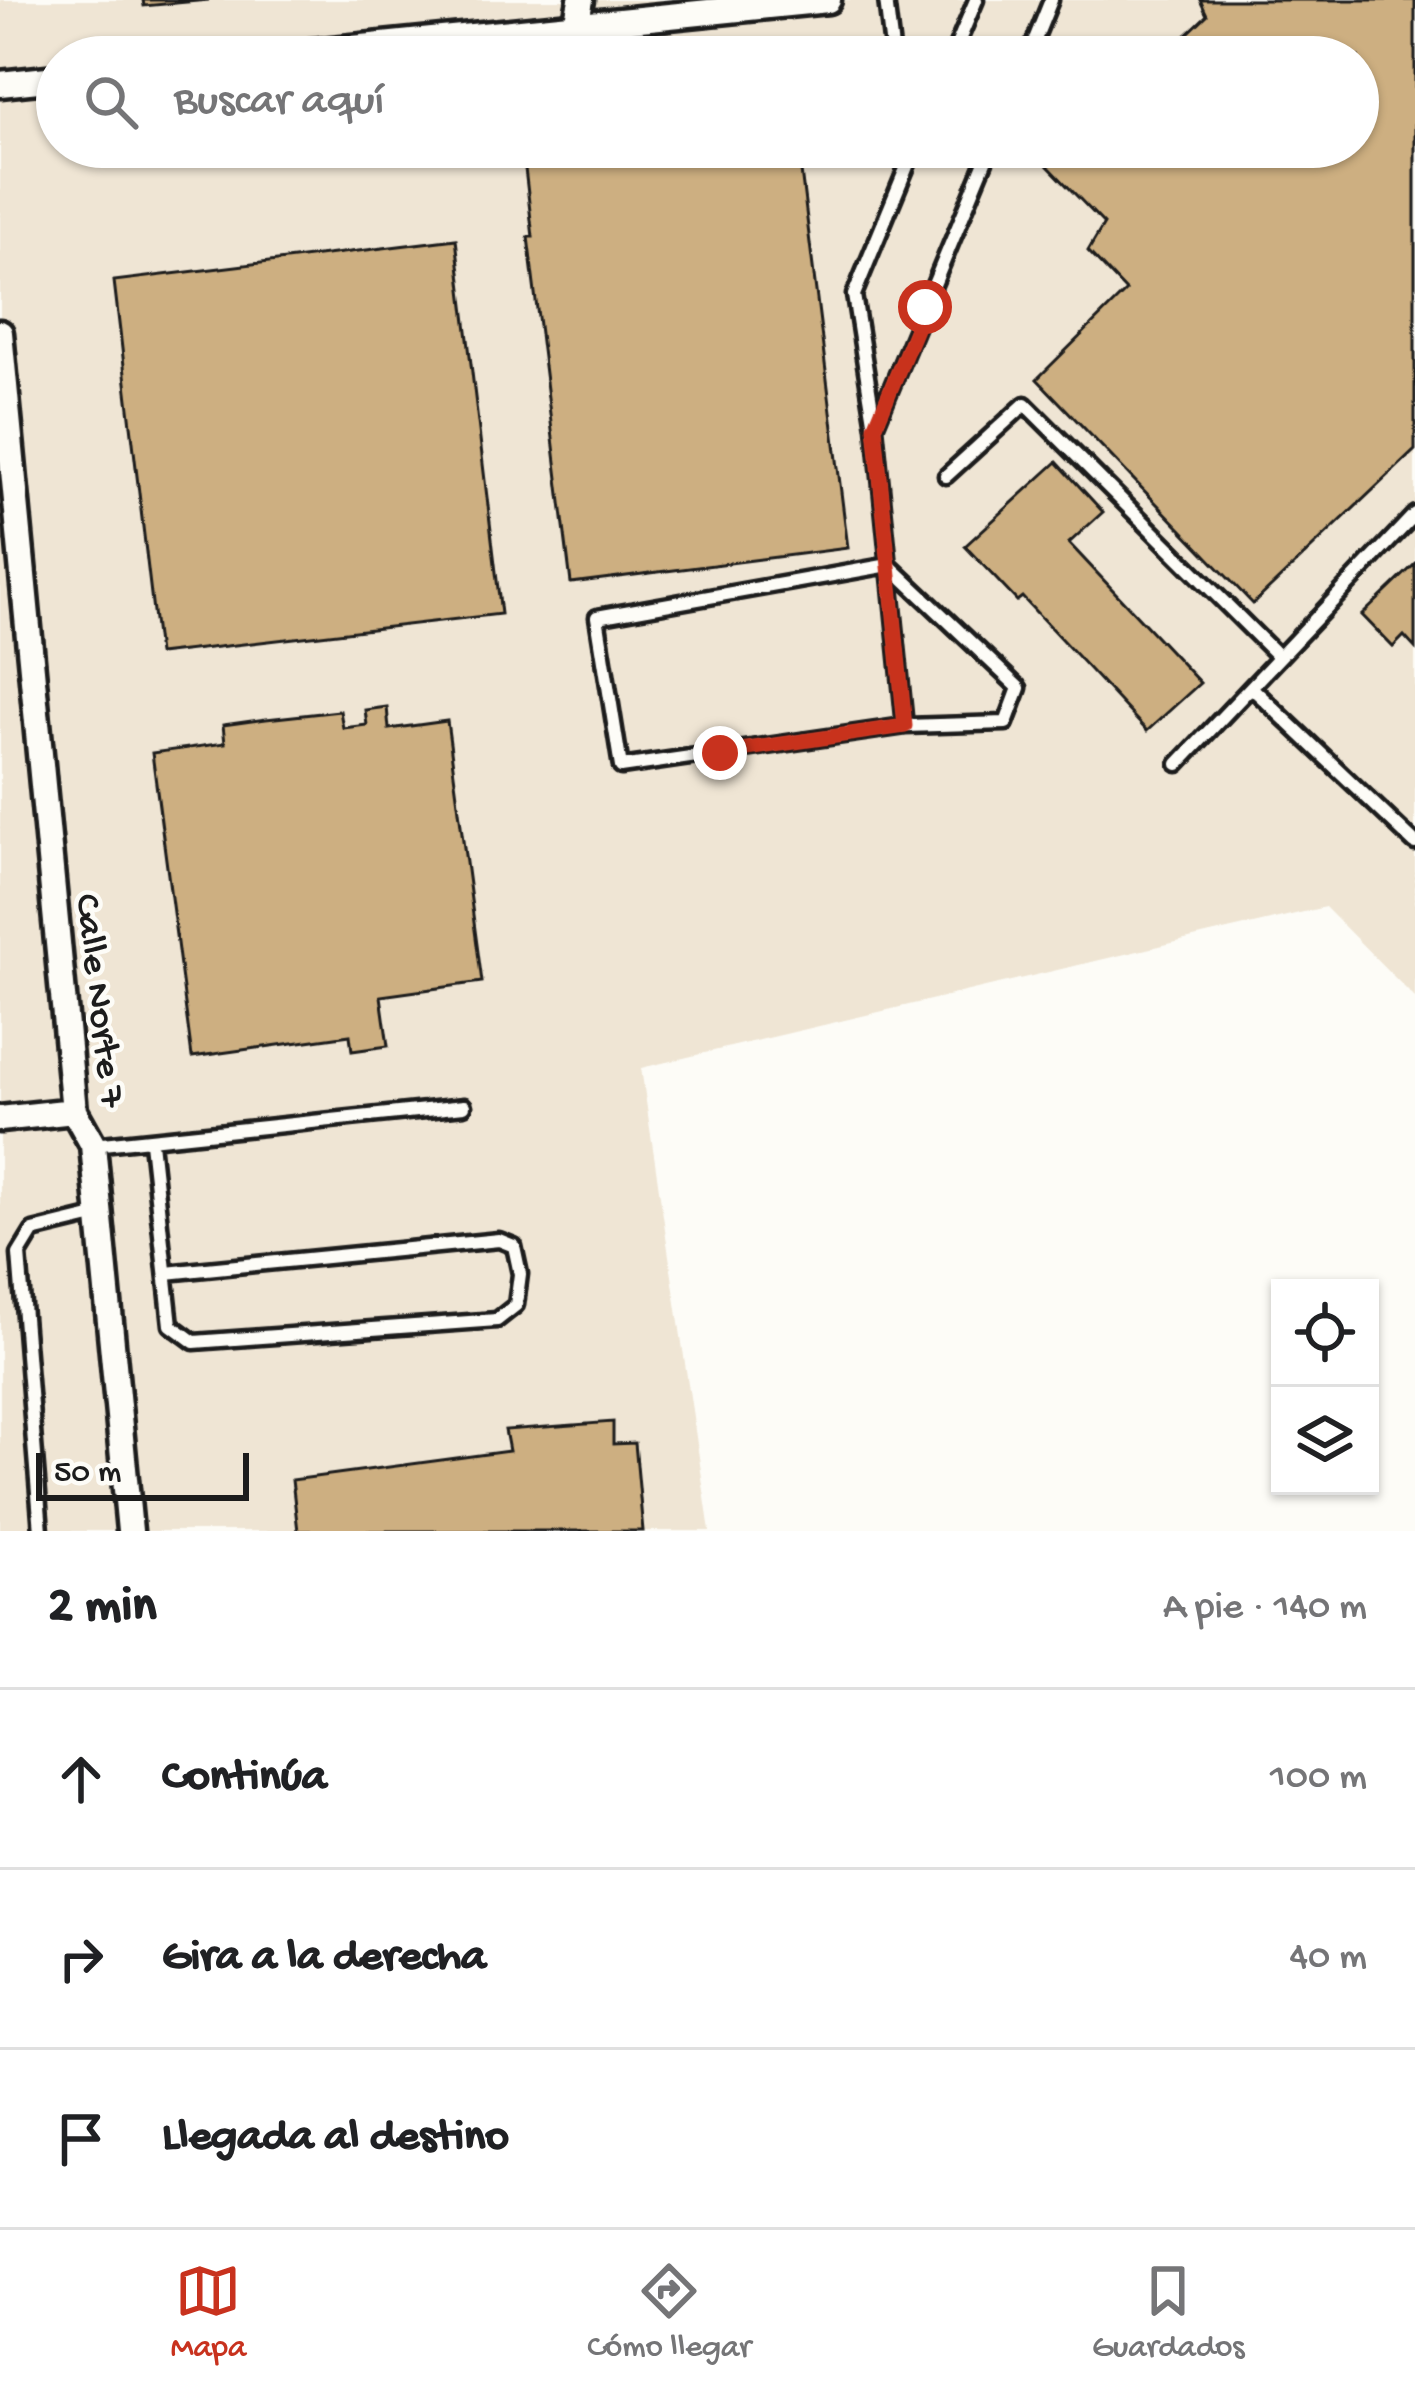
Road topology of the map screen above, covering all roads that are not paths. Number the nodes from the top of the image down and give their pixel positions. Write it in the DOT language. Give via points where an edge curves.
graph roads {
  1 [pos="828,0"];
  2 [pos="886,0"];
  3 [pos="976,0"];
  4 [pos="1051,0"];
  5 [pos="579,13"];
  6 [pos="413,36"];
  7 [pos="890,36"];
  8 [pos="961,36"];
  9 [pos="1036,36"];
  10 [pos="36,80"];
  11 [pos="0,83"];
  12 [pos="906,168"];
  13 [pos="982,168"];
  14 [pos="0,333"];
  15 [pos="875,427"];
  16 [pos="946,476"];
  17 [pos="1415,514"];
  18 [pos="889,566"];
  19 [pos="1279,657"];
  20 [pos="1251,687"];
  21 [pos="905,726"];
  22 [pos="1178,764"];
  23 [pos="1415,843"];
  24 [pos="464,1106"];
  25 [pos="74,1111"];
  26 [pos="0,1120"];
  27 [pos="151,1142"];
  28 [pos="93,1145"];
  29 [pos="100,1214"];
  30 [pos="166,1273"];
  31 [pos="41,1531"];
  32 [pos="130,1531"];
  1 -- 5 [label="street"];
  2 -- 7 [label="lane"];
  3 -- 8 [label="lane"];
  4 -- 9 [label="lane"];
  5 -- 6 [label="street"];
  10 -- 11 [label="street"];
  12 -- 15 [label="lane" via="854,296"];
  13 -- 15 [label="lane"];
  14 -- 25 [label="street, Calle Norte 7"];
  15 -- 18 [label="lane"];
  16 -- 19 [label="lane" via="1025,404"];
  17 -- 19 [label="lane"];
  18 -- 21 [label="lane"];
  18 -- 21 [label="lane" via="1019,688 1006,723"];
  18 -- 21 [label="lane" via="597,617 622,766"];
  19 -- 20 [label="lane"];
  20 -- 22 [label="lane"];
  20 -- 23 [label="lane"];
  24 -- 27 [label="lane"];
  25 -- 26 [label="street"];
  25 -- 28 [label="street, Calle Norte 7"];
  27 -- 28 [label="lane"];
  27 -- 30 [label="lane"];
  28 -- 29 [label="street, Calle Norte 7"];
  29 -- 31 [label="lane" via="33,1232 19,1254"];
  29 -- 32 [label="street, Calle Norte 7"];
  30 -- 30 [label="lane" via="171,1325 194,1342 497,1320 516,1305 520,1274 514,1246 499,1240"];
}
